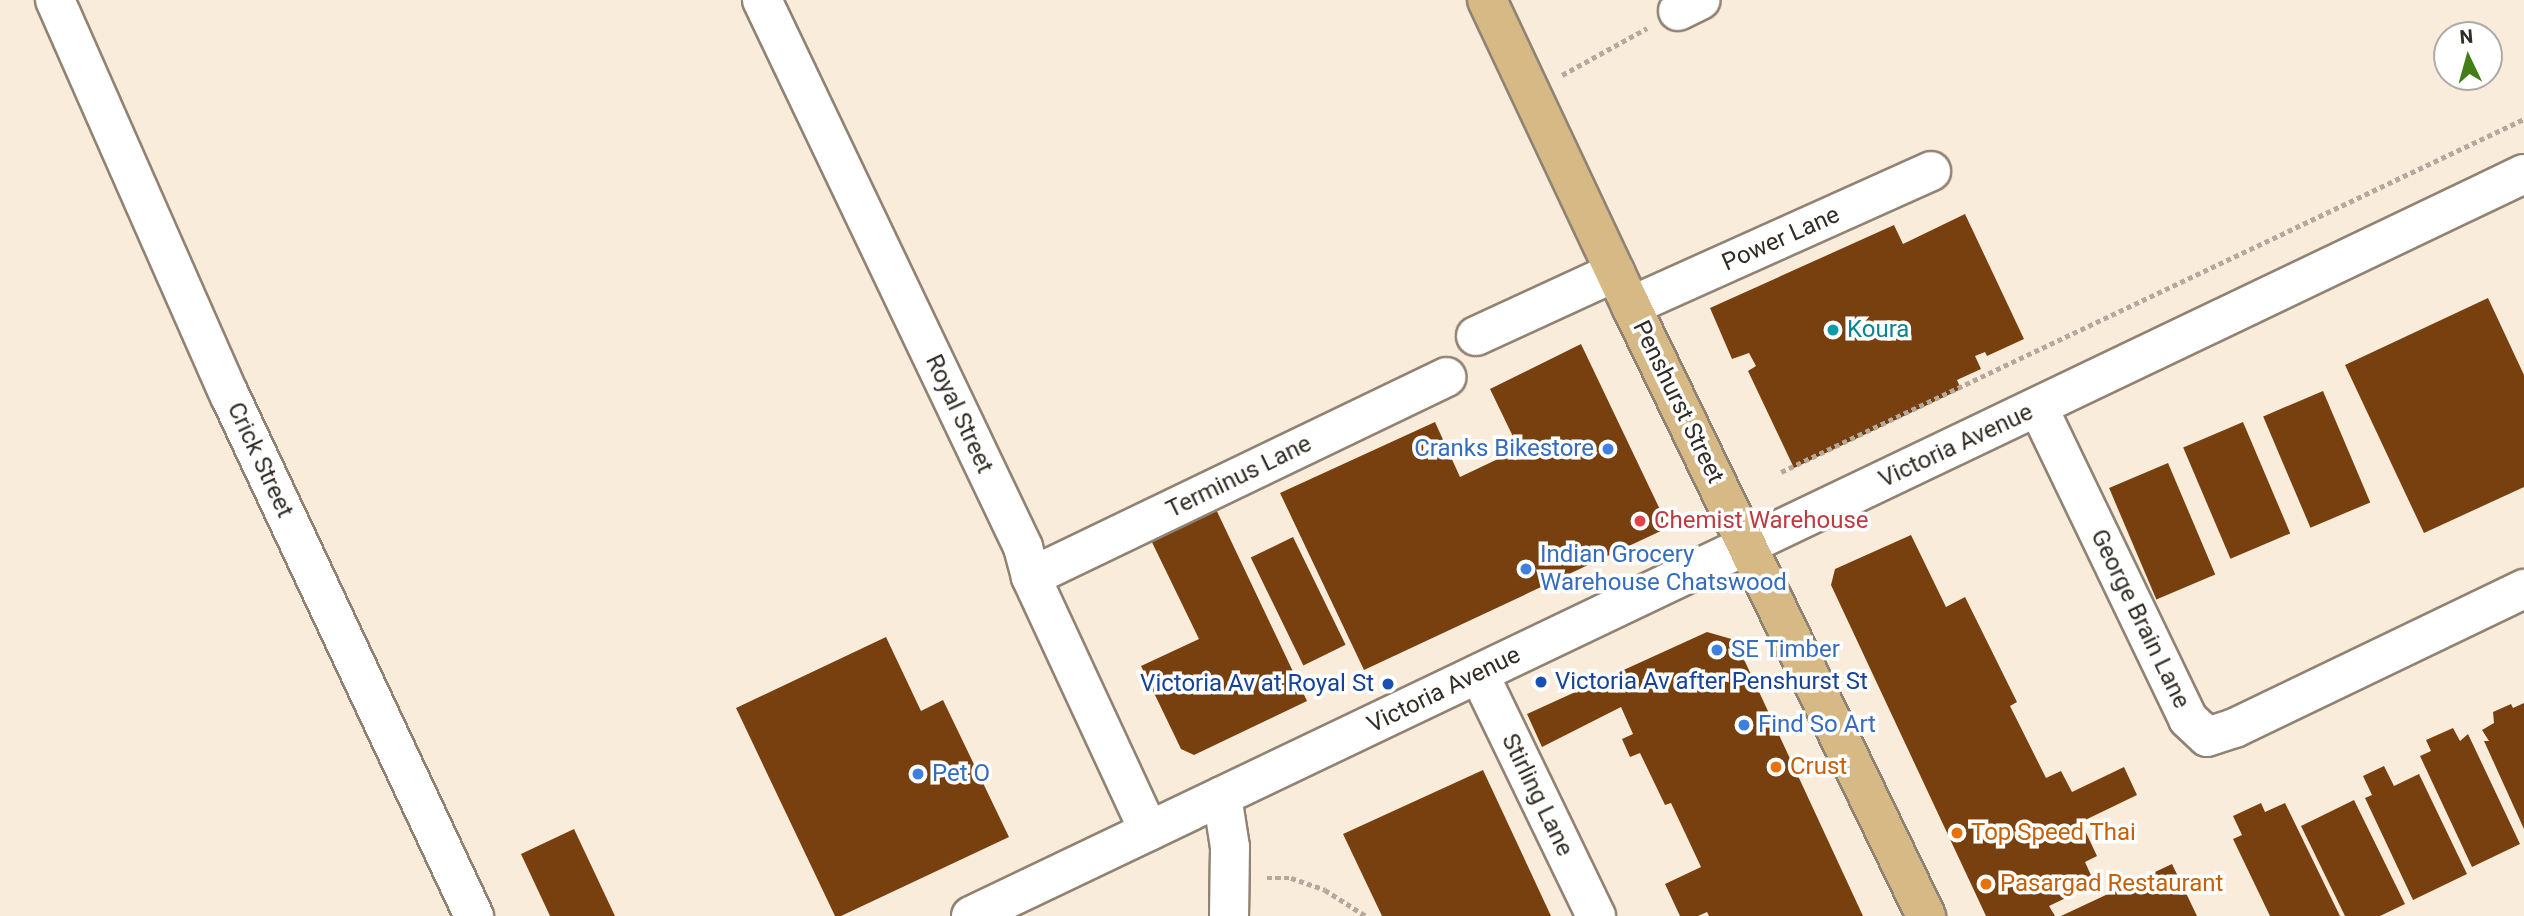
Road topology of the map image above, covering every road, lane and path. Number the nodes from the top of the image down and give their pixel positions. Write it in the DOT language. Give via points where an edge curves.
graph roads {
  1 [pos="54,0"];
  2 [pos="762,0"];
  3 [pos="1488,0"];
  4 [pos="1690,6"];
  5 [pos="1531,92"];
  6 [pos="2524,119"];
  7 [pos="1931,171"];
  8 [pos="2524,174"];
  9 [pos="1615,272"];
  10 [pos="1631,306"];
  11 [pos="1476,336"];
  12 [pos="1446,377"];
  13 [pos="2038,407"];
  14 [pos="1781,472"];
  15 [pos="1746,546"];
  16 [pos="1031,577"];
  17 [pos="2524,590"];
  18 [pos="1479,674"];
  19 [pos="1222,796"];
  20 [pos="1149,831"];
  21 [pos="1231,876"];
  22 [pos="474,916"];
  23 [pos="971,916"];
  24 [pos="1229,916"];
  25 [pos="1366,916"];
  26 [pos="1596,916"];
  27 [pos="1926,916"];
  1 -- 22 [label="street, Crick Street" via="229,394"];
  2 -- 16 [label="street, Royal Street" via="1023,547"];
  3 -- 5 [label="main road, Penshurst Street"];
  4 -- 5 [label="path"];
  5 -- 9 [label="main road, Penshurst Street"];
  6 -- 14 [label="path"];
  7 -- 10 [label="street, Power Lane"];
  8 -- 13 [label="street, Victoria Avenue"];
  9 -- 10 [label="main road, Penshurst Street"];
  9 -- 11 [label="street"];
  10 -- 15 [label="main road, Penshurst Street"];
  12 -- 16 [label="street, Terminus Lane"];
  13 -- 15 [label="street, Victoria Avenue"];
  13 -- 17 [label="street, George Brain Lane" via="2188,719 2207,737 2235,728"];
  15 -- 18 [label="street, Victoria Avenue"];
  15 -- 27 [label="main road, Penshurst Street"];
  16 -- 20 [label="street, Royal Street"];
  18 -- 19 [label="street, Victoria Avenue"];
  18 -- 26 [label="street, Stirling Lane"];
  19 -- 20 [label="street, Victoria Avenue"];
  19 -- 21 [label="street"];
  20 -- 23 [label="street, Victoria Avenue"];
  21 -- 24 [label="street"];
  21 -- 25 [label="path" via="1291,878 1325,890"];
}
